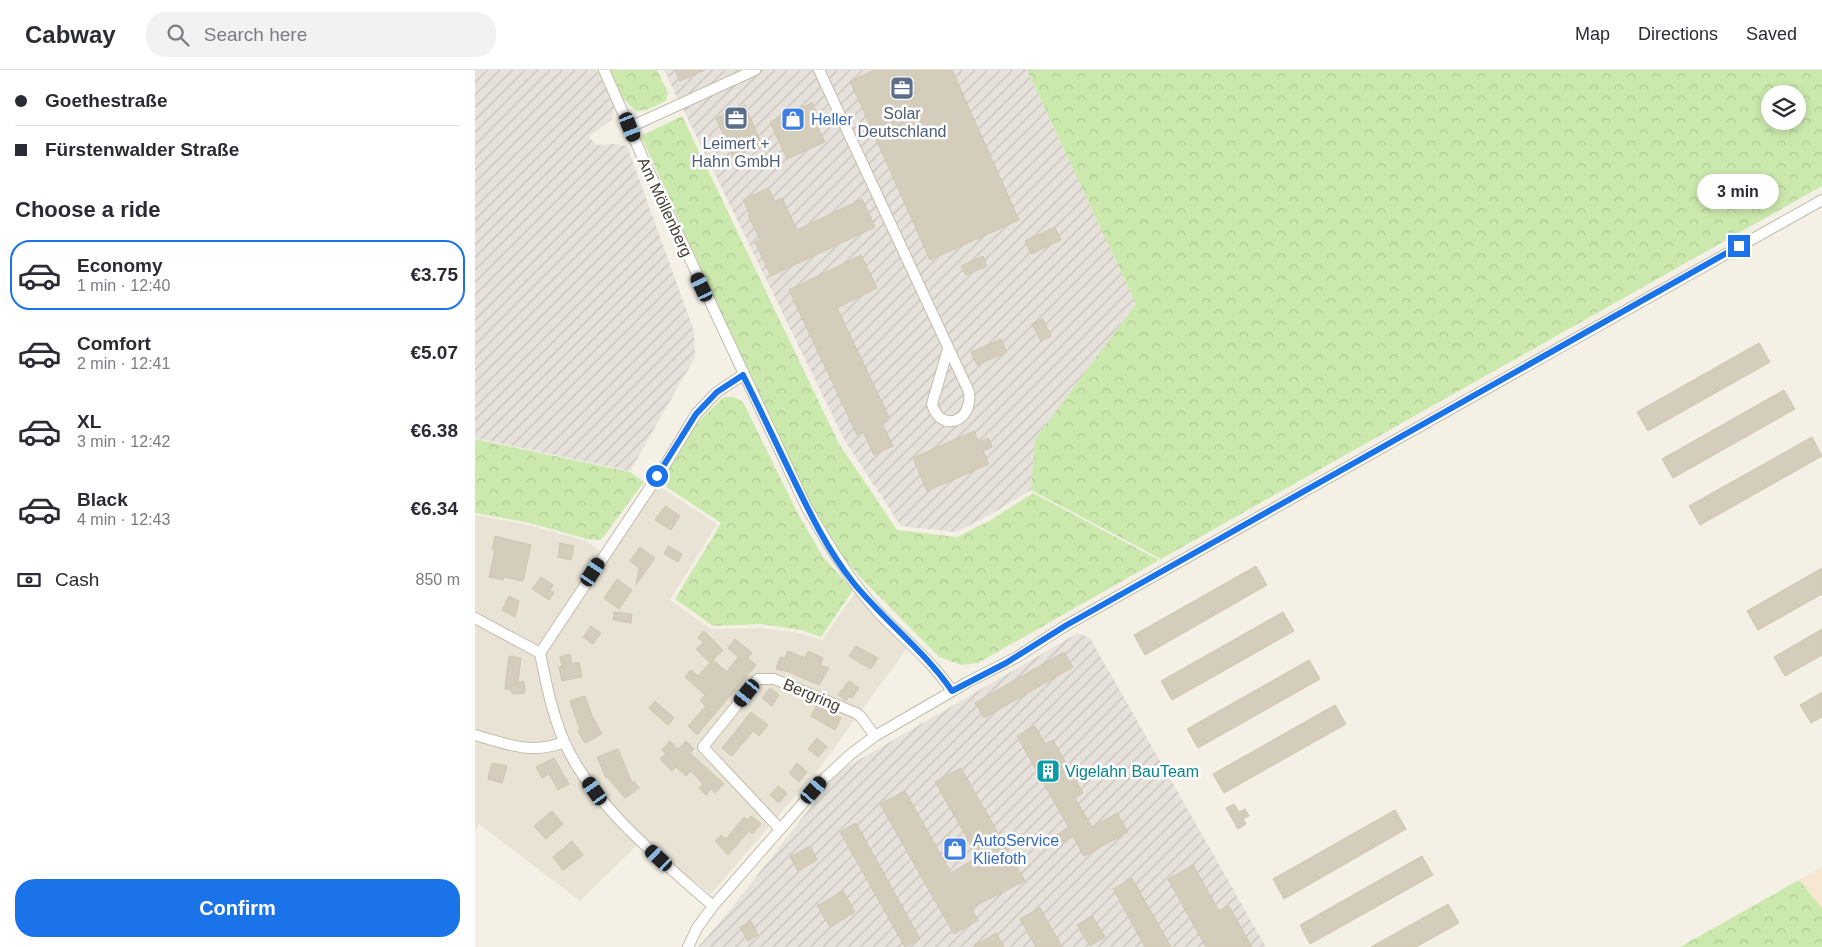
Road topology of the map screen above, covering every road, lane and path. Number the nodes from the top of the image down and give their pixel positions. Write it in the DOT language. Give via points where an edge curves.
graph roads {
  1 [pos="603,70"];
  2 [pos="755,70"];
  3 [pos="819,70"];
  4 [pos="630,127"];
  5 [pos="1822,200"];
  6 [pos="947,349"];
  7 [pos="743,375"];
  8 [pos="475,618"];
  9 [pos="540,653"];
  10 [pos="952,691"];
  11 [pos="475,735"];
  12 [pos="875,736"];
  13 [pos="564,742"];
  14 [pos="780,829"];
  15 [pos="713,906"];
  16 [pos="688,947"];
  1 -- 4 [label="street, Am Möllenberg"];
  2 -- 4 [label="street"];
  3 -- 6 [label="street"];
  4 -- 7 [label="street, Am Möllenberg"];
  5 -- 10 [label="street"];
  6 -- 6 [label="street" via="970,401 965,415 949,422 935,413 932,404"];
  7 -- 9 [label="street" via="717,392 696,414"];
  7 -- 10 [label="street, Am Möllenberg" via="806,506 851,580 941,675"];
  8 -- 9 [label="street"];
  9 -- 13 [label="street" via="550,701"];
  10 -- 12 [label="street"];
  11 -- 13 [label="street" via="535,749"];
  12 -- 14 [label="street" via="825,778"];
  12 -- 14 [label="street, Bergring" via="856,713 773,679 759,679 703,747"];
  13 -- 15 [label="street" via="578,768 630,832"];
  14 -- 15 [label="street"];
  15 -- 16 [label="street"];
}
